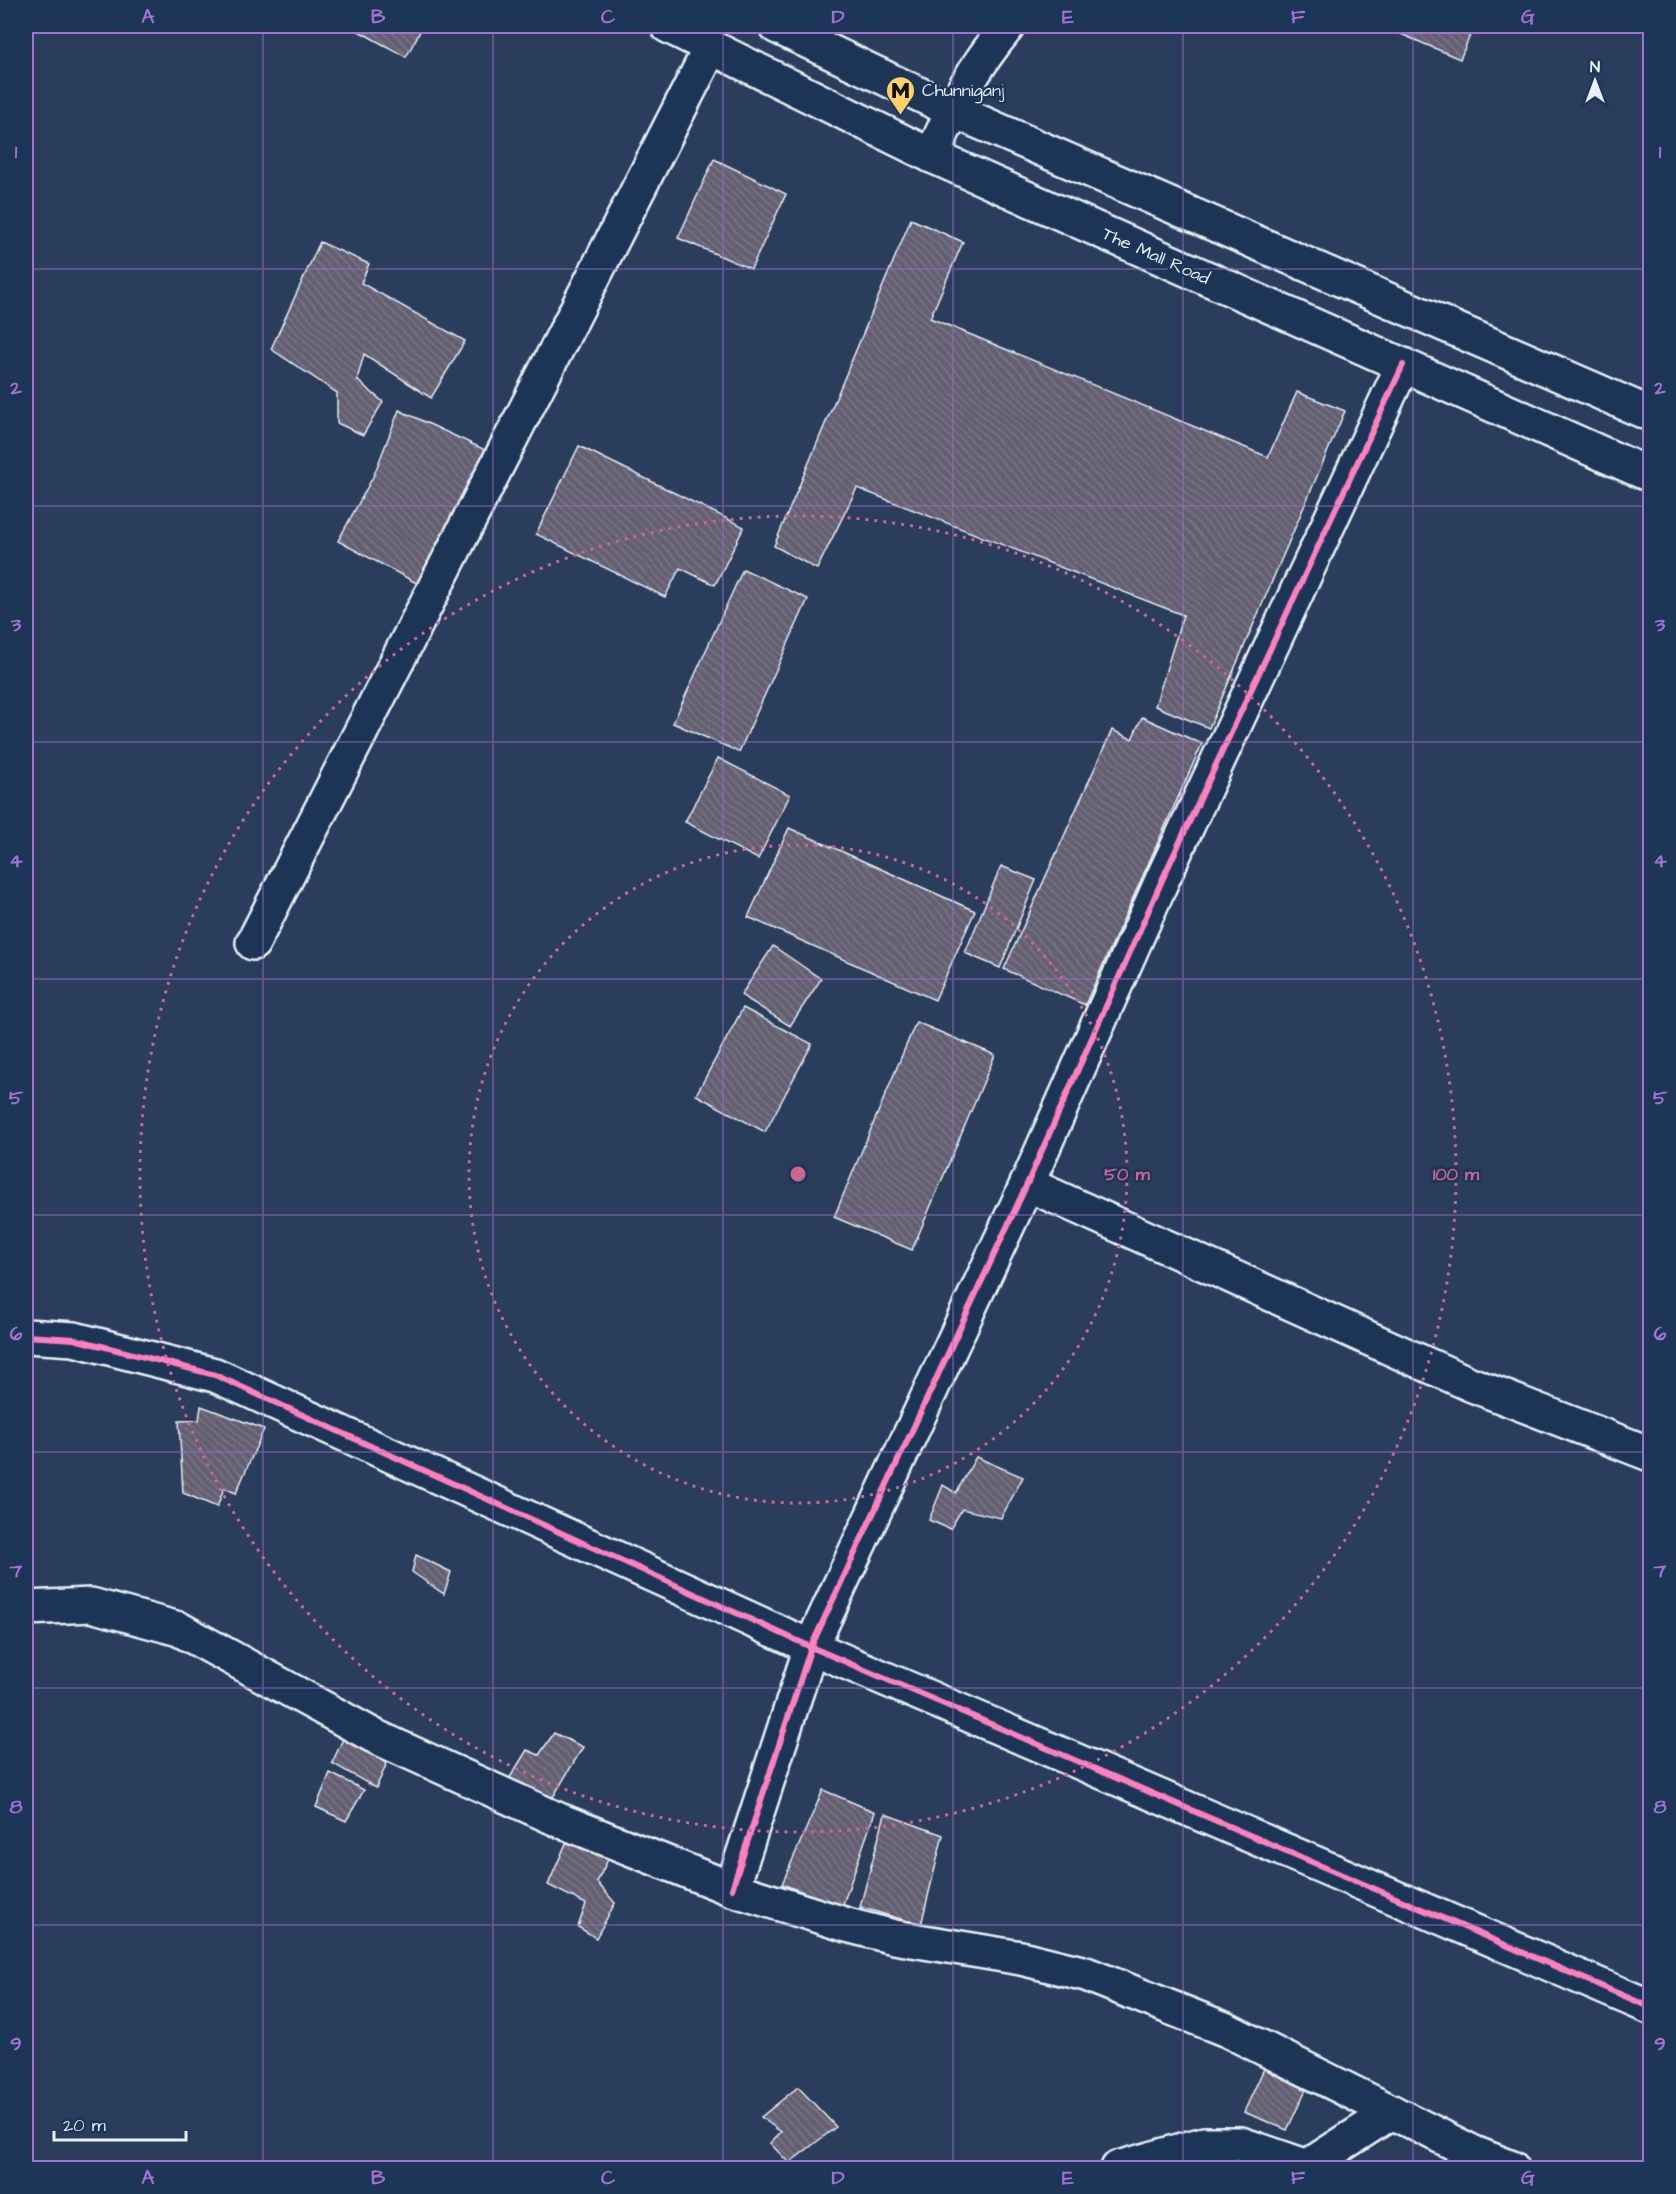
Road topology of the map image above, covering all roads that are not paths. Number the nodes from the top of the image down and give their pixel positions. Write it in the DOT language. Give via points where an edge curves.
graph roads {
  1 [pos="668,26"];
  2 [pos="776,26"];
  3 [pos="1008,26"];
  4 [pos="711,47"];
  5 [pos="952,110"];
  6 [pos="932,156"];
  7 [pos="1403,365"];
  8 [pos="1650,414"];
  9 [pos="1650,475"];
  10 [pos="253,943"];
  11 [pos="1028,1184"];
  12 [pos="26,1336"];
  13 [pos="1650,1454"];
  14 [pos="26,1608"];
  15 [pos="811,1647"];
  16 [pos="732,1889"];
  17 [pos="1650,2007"];
  18 [pos="1392,2112"];
  19 [pos="1306,2168"];
  20 [pos="1118,2169"];
  21 [pos="1512,2169"];
  1 -- 4 [label="street, The Mall Road"];
  2 -- 5 [label="street"];
  3 -- 5 [label="street" via="980,60"];
  4 -- 6 [label="street, The Mall Road"];
  4 -- 10 [label="street"];
  5 -- 6 [label="street"];
  5 -- 8 [label="street"];
  6 -- 7 [label="street, The Mall Road"];
  7 -- 9 [label="street, The Mall Road"];
  7 -- 11 [label="street" via="1163,878"];
  11 -- 13 [label="street" via="1470,1384"];
  11 -- 15 [label="street"];
  12 -- 15 [label="street" via="74,1339 215,1375"];
  14 -- 16 [label="street" via="91,1605 179,1629 374,1736 559,1820"];
  15 -- 16 [label="street"];
  15 -- 17 [label="street"];
  16 -- 18 [label="street" via="894,1937 1021,1958 1086,1974 1227,2030"];
  18 -- 19 [label="street"];
  18 -- 21 [label="street"];
  19 -- 20 [label="street" via="1241,2144 1204,2144"];
}
